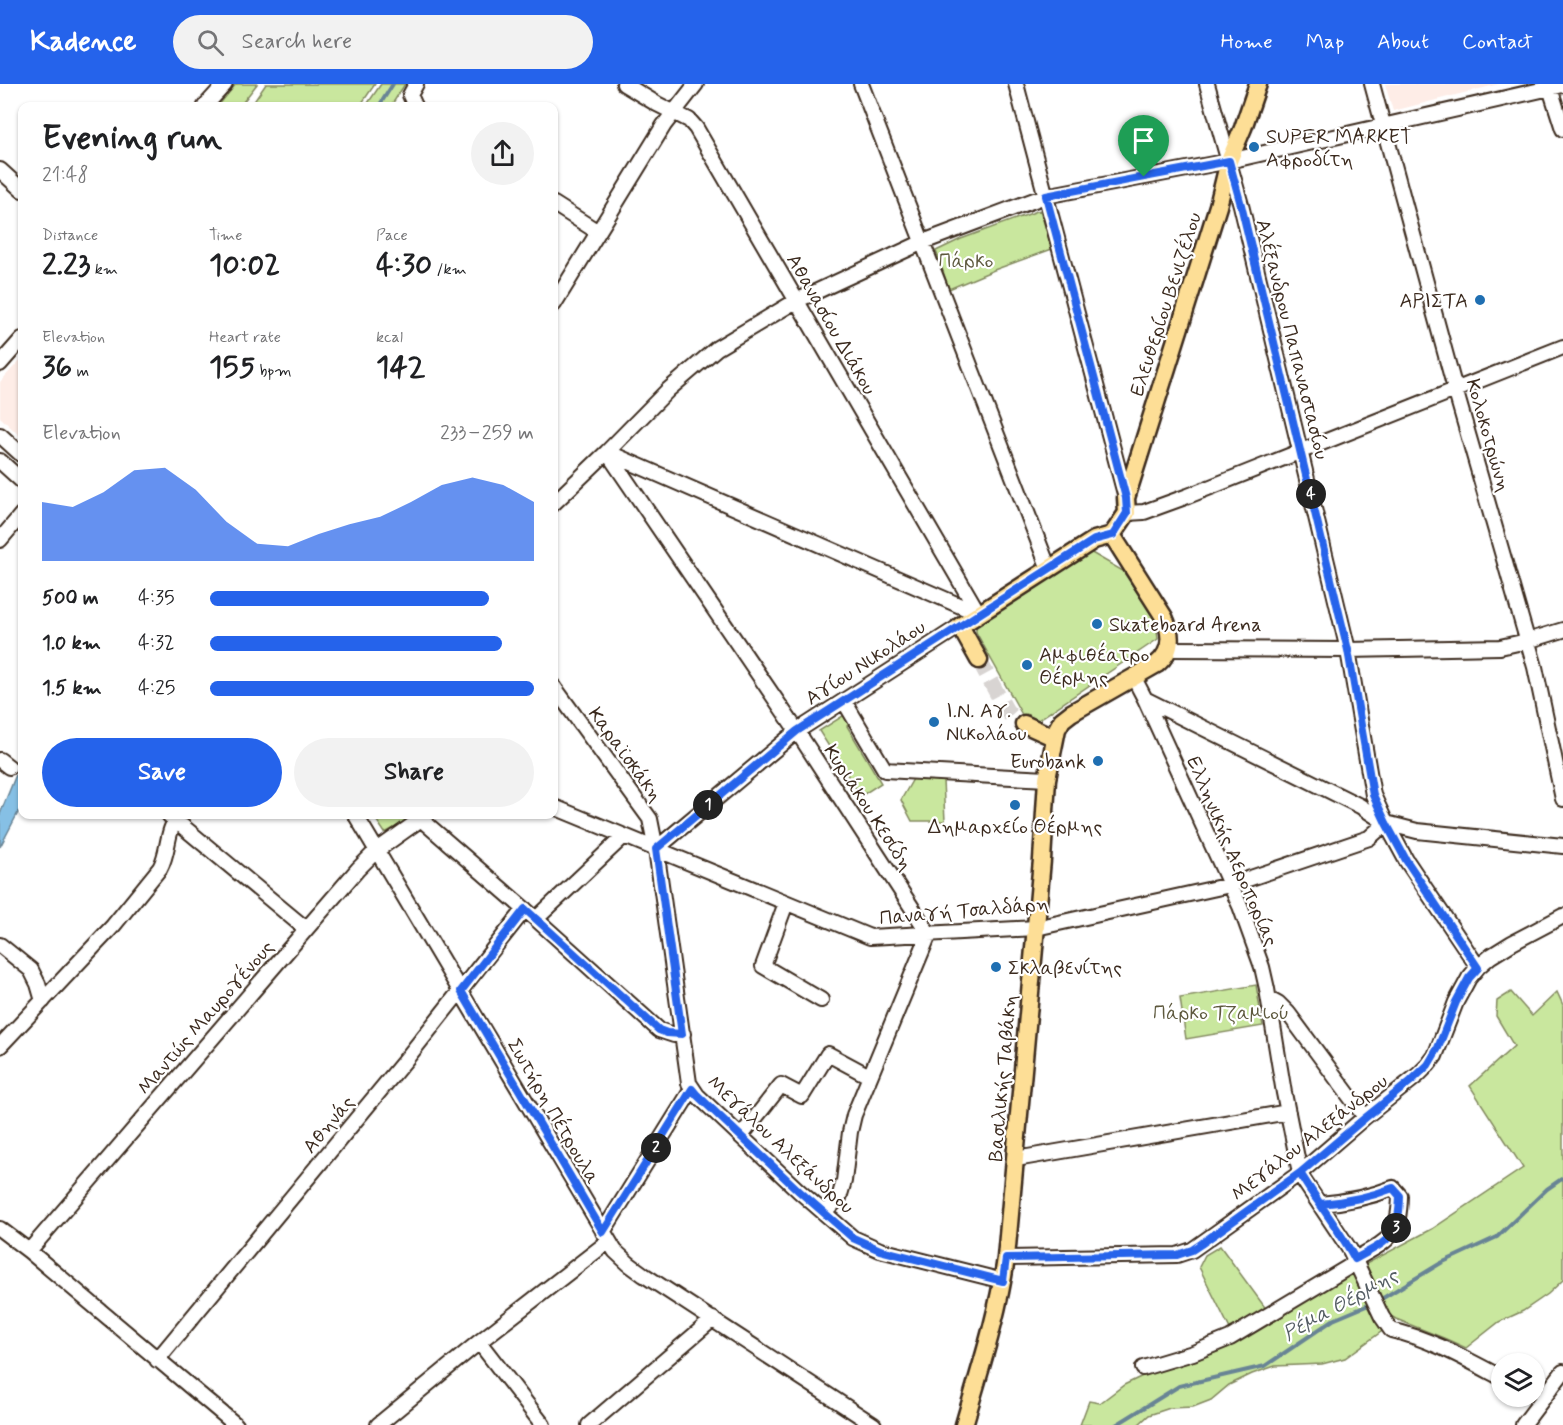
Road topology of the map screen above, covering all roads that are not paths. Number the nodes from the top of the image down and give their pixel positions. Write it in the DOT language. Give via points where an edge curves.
graph roads {
  1 [pos="225,84"];
  2 [pos="416,84"];
  3 [pos="624,84"];
  4 [pos="696,84"];
  5 [pos="861,84"];
  6 [pos="1016,84"];
  7 [pos="1207,84"];
  8 [pos="1258,84"];
  9 [pos="1372,84"];
  10 [pos="1556,86"];
  11 [pos="209,102"];
  12 [pos="413,102"];
  13 [pos="673,112"];
  14 [pos="1217,120"];
  15 [pos="1383,126"];
  16 [pos="1243,128"];
  17 [pos="1563,129"];
  18 [pos="1229,161"];
  19 [pos="0,170"];
  20 [pos="18,186"];
  21 [pos="1046,196"];
  22 [pos="558,207"];
  23 [pos="598,232"];
  24 [pos="923,242"];
  25 [pos="558,297"];
  26 [pos="796,301"];
  27 [pos="18,344"];
  28 [pos="1563,347"];
  29 [pos="0,364"];
  30 [pos="1455,389"];
  31 [pos="0,435"];
  32 [pos="18,451"];
  33 [pos="1300,451"];
  34 [pos="607,452"];
  35 [pos="0,461"];
  36 [pos="18,477"];
  37 [pos="558,499"];
  38 [pos="1127,506"];
  39 [pos="18,519"];
  40 [pos="1113,535"];
  41 [pos="0,540"];
  42 [pos="1049,568"];
  43 [pos="979,614"];
  44 [pos="960,626"];
  45 [pos="1563,630"];
  46 [pos="1527,641"];
  47 [pos="1168,649"];
  48 [pos="1348,650"];
  49 [pos="979,660"];
  50 [pos="1134,678"];
  51 [pos="558,692"];
  52 [pos="1145,699"];
  53 [pos="844,701"];
  54 [pos="1024,724"];
  55 [pos="1547,725"];
  56 [pos="797,731"];
  57 [pos="1563,731"];
  58 [pos="1055,738"];
  59 [pos="1047,780"];
  60 [pos="1563,799"];
  61 [pos="558,809"];
  62 [pos="173,819"];
  63 [pos="178,819"];
  64 [pos="357,819"];
  65 [pos="416,819"];
  66 [pos="420,819"];
  67 [pos="1386,823"];
  68 [pos="624,836"];
  69 [pos="1563,846"];
  70 [pos="656,849"];
  71 [pos="376,851"];
  72 [pos="1230,885"];
  73 [pos="786,903"];
  74 [pos="530,914"];
  75 [pos="1563,916"];
  76 [pos="1036,928"];
  77 [pos="306,929"];
  78 [pos="929,934"];
  79 [pos="0,945"];
  80 [pos="1478,968"];
  81 [pos="461,991"];
  82 [pos="1269,998"];
  83 [pos="43,1000"];
  84 [pos="821,1000"];
  85 [pos="682,1034"];
  86 [pos="0,1046"];
  87 [pos="869,1076"];
  88 [pos="692,1089"];
  89 [pos="1288,1112"];
  90 [pos="1365,1118"];
  91 [pos="741,1136"];
  92 [pos="1016,1158"];
  93 [pos="1300,1173"];
  94 [pos="1320,1204"];
  95 [pos="825,1213"];
  96 [pos="0,1228"];
  97 [pos="606,1237"];
  98 [pos="29,1251"];
  99 [pos="1006,1258"];
  100 [pos="1356,1261"];
  101 [pos="1003,1281"];
  102 [pos="713,1319"];
  103 [pos="479,1342"];
  104 [pos="157,1360"];
  105 [pos="1143,1368"];
  106 [pos="1491,1372"];
  107 [pos="1563,1372"];
  108 [pos="1545,1390"];
  109 [pos="1533,1407"];
  110 [pos="964,1422"];
  111 [pos="869,1424"];
  112 [pos="236,1425"];
  113 [pos="378,1425"];
  114 [pos="543,1425"];
  115 [pos="589,1425"];
  116 [pos="1523,1425"];
  1 -- 11 [label="street"];
  2 -- 12 [label="street" via="410,95"];
  3 -- 13 [label="street, Αθανασίου Διάκου"];
  4 -- 13 [label="street"];
  5 -- 24 [label="street"];
  6 -- 21 [label="street"];
  7 -- 14 [label="street, Αλέξανδρου Παπαναστασίου"];
  8 -- 16 [label="main road, Ελευθερίου Βενιζέλου"];
  9 -- 15 [label="street, Κολοκοτρώνη"];
  10 -- 15 [label="street"];
  10 -- 17 [label="street"];
  13 -- 23 [label="street"];
  13 -- 26 [label="street, Αθανασίου Διάκου" via="696,128"];
  14 -- 16 [label="street" via="1226,127"];
  14 -- 18 [label="street, Αλέξανδρου Παπαναστασίου"];
  15 -- 18 [label="street"];
  15 -- 30 [label="street, Κολοκοτρώνη"];
  16 -- 18 [label="main road, Ελευθερίου Βενιζέλου"];
  18 -- 21 [label="street"];
  18 -- 33 [label="street, Αλέξανδρου Παπαναστασίου"];
  18 -- 38 [label="main road, Ελευθερίου Βενιζέλου"];
  19 -- 20 [label="street"];
  21 -- 24 [label="street"];
  21 -- 38 [label="street"];
  22 -- 23 [label="street"];
  23 -- 25 [label="street"];
  24 -- 26 [label="street"];
  24 -- 42 [label="street"];
  26 -- 34 [label="street" via="717,348 668,390"];
  26 -- 43 [label="street, Αθανασίου Διάκου"];
  27 -- 29 [label="street"];
  28 -- 30 [label="street"];
  30 -- 33 [label="street"];
  30 -- 46 [label="street, Κολοκοτρώνη"];
  31 -- 32 [label="street"];
  33 -- 38 [label="street" via="1144,512"];
  33 -- 48 [label="street, Αλέξανδρου Παπαναστασίου"];
  34 -- 37 [label="street"];
  34 -- 43 [label="street"];
  34 -- 56 [label="street, Κυριάκου Κεσίδη"];
  35 -- 36 [label="street"];
  38 -- 40 [label="main road, Ελευθερίου Βενιζέλου"];
  39 -- 41 [label="street"];
  40 -- 42 [label="main road, Αγίου Νικολάου" via="1094,540"];
  40 -- 47 [label="main road" via="1166,620"];
  42 -- 43 [label="main road, Αγίου Νικολάου"];
  43 -- 44 [label="main road, Αγίου Νικολάου"];
  44 -- 49 [label="main road"];
  44 -- 53 [label="street, Αγίου Νικολάου"];
  45 -- 46 [label="street"];
  46 -- 48 [label="street" via="1500,647"];
  46 -- 55 [label="street, Κολοκοτρώνη"];
  47 -- 48 [label="street"];
  47 -- 50 [label="main road" via="1161,661"];
  48 -- 67 [label="street, Αλέξανδρου Παπαναστασίου" via="1373,795"];
  50 -- 52 [label="street, Ελληνικής Αεροπορίας"];
  50 -- 58 [label="main road" via="1066,716"];
  51 -- 70 [label="street, Καραϊσκάκη" via="650,819"];
  52 -- 67 [label="street" via="1360,806"];
  52 -- 72 [label="street, Ελληνικής Αεροπορίας"];
  53 -- 56 [label="street, Αγίου Νικολάου"];
  53 -- 59 [label="street" via="885,770"];
  54 -- 58 [label="main road"];
  55 -- 57 [label="street"];
  55 -- 60 [label="street, Κολοκοτρώνη"];
  56 -- 70 [label="street, Αγίου Νικολάου"];
  56 -- 78 [label="street, Κυριάκου Κεσίδη"];
  58 -- 59 [label="main road, Βασιλικής Ταβάκη"];
  59 -- 76 [label="main road, Βασιλικής Ταβάκη"];
  61 -- 68 [label="street, Παναγή Τσαλδάρη"];
  62 -- 83 [label="street" via="160,868 113,926"];
  63 -- 77 [label="street"];
  64 -- 71 [label="street, Σωτήρη Πέτρουλα"];
  65 -- 71 [label="street, Μαντώς Μαυρογένους"];
  66 -- 74 [label="street"];
  67 -- 69 [label="street" via="1417,831"];
  67 -- 72 [label="street, Παναγή Τσαλδάρη" via="1369,838"];
  67 -- 80 [label="street, Αλέξανδρου Παπαναστασίου"];
  68 -- 70 [label="street, Παναγή Τσαλδάρη"];
  68 -- 74 [label="street, Αθηνάς"];
  70 -- 73 [label="street, Παναγή Τσαλδάρη"];
  70 -- 85 [label="street, Μεγάλου Αλεξάνδρου"];
  71 -- 77 [label="street, Μαντώς Μαυρογένους"];
  71 -- 81 [label="street, Σωτήρη Πέτρουλα"];
  72 -- 76 [label="street, Παναγή Τσαλδάρη"];
  72 -- 82 [label="street, Ελληνικής Αεροπορίας" via="1252,938"];
  73 -- 78 [label="street, Παναγή Τσαλδάρη" via="870,937"];
  73 -- 84 [label="street" via="763,966"];
  74 -- 81 [label="street, Αθηνάς"];
  74 -- 85 [label="street" via="659,1030"];
  75 -- 80 [label="street, Μεγάλου Αλεξάνδρου" via="1512,943"];
  76 -- 78 [label="street, Παναγή Τσαλδάρη"];
  76 -- 92 [label="main road, Βασιλικής Ταβάκη"];
  77 -- 98 [label="street, Μαντώς Μαυρογένους"];
  78 -- 87 [label="street"];
  79 -- 83 [label="street" via="31,970"];
  80 -- 90 [label="street, Μεγάλου Αλεξάνδρου" via="1459,996 1428,1065"];
  81 -- 97 [label="street, Σωτήρη Πέτρουλα"];
  81 -- 104 [label="street, Αθηνάς"];
  82 -- 89 [label="street, Ελληνικής Αεροπορίας"];
  82 -- 90 [label="street" via="1288,1013"];
  83 -- 86 [label="street"];
  85 -- 88 [label="street, Μεγάλου Αλεξάνδρου"];
  87 -- 91 [label="street" via="828,1054 802,1096 781,1085"];
  87 -- 95 [label="street" via="853,1118 839,1198"];
  88 -- 91 [label="street, Μεγάλου Αλεξάνδρου"];
  88 -- 97 [label="street"];
  89 -- 92 [label="street"];
  89 -- 93 [label="street, Ελληνικής Αεροπορίας"];
  90 -- 93 [label="street, Μεγάλου Αλεξάνδρου"];
  91 -- 95 [label="street, Μεγάλου Αλεξάνδρου"];
  92 -- 99 [label="main road, Βασιλικής Ταβάκη"];
  93 -- 94 [label="street, Ελληνικής Αεροπορίας"];
  93 -- 99 [label="street, Μεγάλου Αλεξάνδρου" via="1192,1250 1177,1255"];
  94 -- 100 [label="street, Ελληνικής Αεροπορίας"];
  94 -- 100 [label="street" via="1393,1188 1400,1196 1398,1223 1390,1237"];
  95 -- 101 [label="street, Μεγάλου Αλεξάνδρου" via="853,1238 880,1250"];
  96 -- 98 [label="street"];
  97 -- 102 [label="street, Σωτήρη Πέτρουλα" via="629,1264"];
  97 -- 103 [label="street"];
  98 -- 104 [label="street"];
  99 -- 101 [label="main road, Βασιλικής Ταβάκη"];
  100 -- 105 [label="street" via="1230,1338"];
  100 -- 106 [label="street, Ελληνικής Αεροπορίας" via="1391,1330 1440,1346"];
  101 -- 110 [label="main road, Βασιλικής Ταβάκη"];
  102 -- 111 [label="street, Σωτήρη Πέτρουλα"];
  102 -- 115 [label="street"];
  103 -- 113 [label="street"];
  103 -- 114 [label="street"];
  104 -- 112 [label="street"];
  107 -- 108 [label="street"];
  109 -- 116 [label="street"];
}
